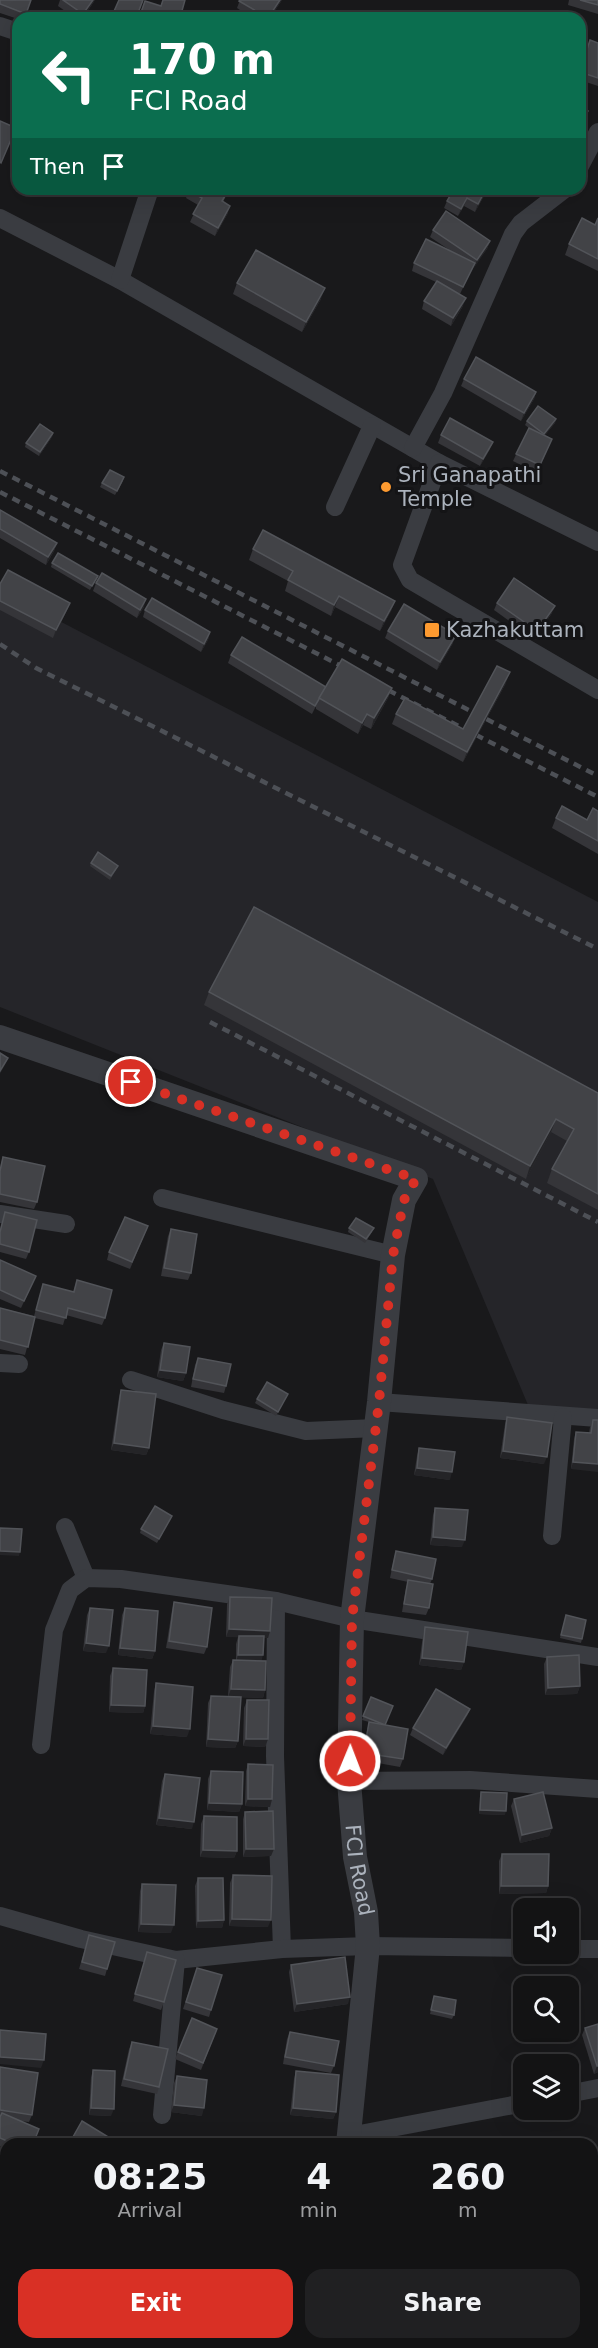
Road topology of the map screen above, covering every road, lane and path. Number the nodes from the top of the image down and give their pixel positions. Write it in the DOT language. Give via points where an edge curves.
graph roads {
  1 [pos="598,132"];
  2 [pos="586,155"];
  3 [pos="148,195"];
  4 [pos="557,195"];
  5 [pos="0,218"];
  6 [pos="120,280"];
  7 [pos="372,426"];
  8 [pos="413,448"];
  9 [pos="439,463"];
  10 [pos="335,507"];
  11 [pos="598,542"];
  12 [pos="598,690"];
  13 [pos="0,1037"];
  14 [pos="162,1198"];
  15 [pos="0,1214"];
  16 [pos="66,1224"];
  17 [pos="393,1255"];
  18 [pos="0,1363"];
  19 [pos="19,1364"];
  20 [pos="131,1380"];
  21 [pos="379,1402"];
  22 [pos="563,1416"];
  23 [pos="598,1418"];
  24 [pos="376,1428"];
  25 [pos="65,1527"];
  26 [pos="552,1536"];
  27 [pos="86,1578"];
  28 [pos="276,1601"];
  29 [pos="352,1619"];
  30 [pos="598,1657"];
  31 [pos="41,1745"];
  32 [pos="349,1781"];
  33 [pos="598,1789"];
  34 [pos="0,1916"];
  35 [pos="368,1946"];
  36 [pos="513,1948"];
  37 [pos="282,1949"];
  38 [pos="579,1949"];
  39 [pos="598,1949"];
  40 [pos="176,1960"];
  41 [pos="598,2088"];
  42 [pos="579,2092"];
  43 [pos="513,2105"];
  44 [pos="162,2115"];
  45 [pos="348,2138"];
  46 [pos="358,2138"];
  1 -- 2 [label="street"];
  3 -- 6 [label="street"];
  4 -- 8 [label="street" via="513,234 443,393"];
  5 -- 6 [label="street"];
  6 -- 7 [label="street"];
  7 -- 8 [label="street"];
  7 -- 10 [label="street"];
  8 -- 9 [label="street"];
  9 -- 11 [label="street"];
  9 -- 12 [label="street" via="402,565 410,580"];
  13 -- 17 [label="street, FCI Road" via="416,1179 404,1200"];
  14 -- 17 [label="street"];
  15 -- 16 [label="street"];
  17 -- 21 [label="street, FCI Road"];
  18 -- 19 [label="street"];
  20 -- 24 [label="street" via="223,1410 306,1431"];
  21 -- 22 [label="street"];
  21 -- 24 [label="street, FCI Road"];
  22 -- 23 [label="street"];
  22 -- 26 [label="street"];
  24 -- 29 [label="street, FCI Road"];
  25 -- 27 [label="street"];
  27 -- 28 [label="street" via="121,1579"];
  27 -- 31 [label="street" via="70,1590 54,1630"];
  28 -- 29 [label="street"];
  28 -- 37 [label="street" via="275,1756"];
  29 -- 30 [label="street"];
  29 -- 32 [label="street, FCI Road"];
  32 -- 33 [label="street" via="470,1780"];
  32 -- 35 [label="street, FCI Road"];
  34 -- 40 [label="street"];
  35 -- 36 [label="street"];
  35 -- 37 [label="street"];
  35 -- 45 [label="street, FCI Road"];
  37 -- 40 [label="street"];
  38 -- 39 [label="street"];
  40 -- 44 [label="street"];
  41 -- 42 [label="street"];
  43 -- 46 [label="street"];
}
